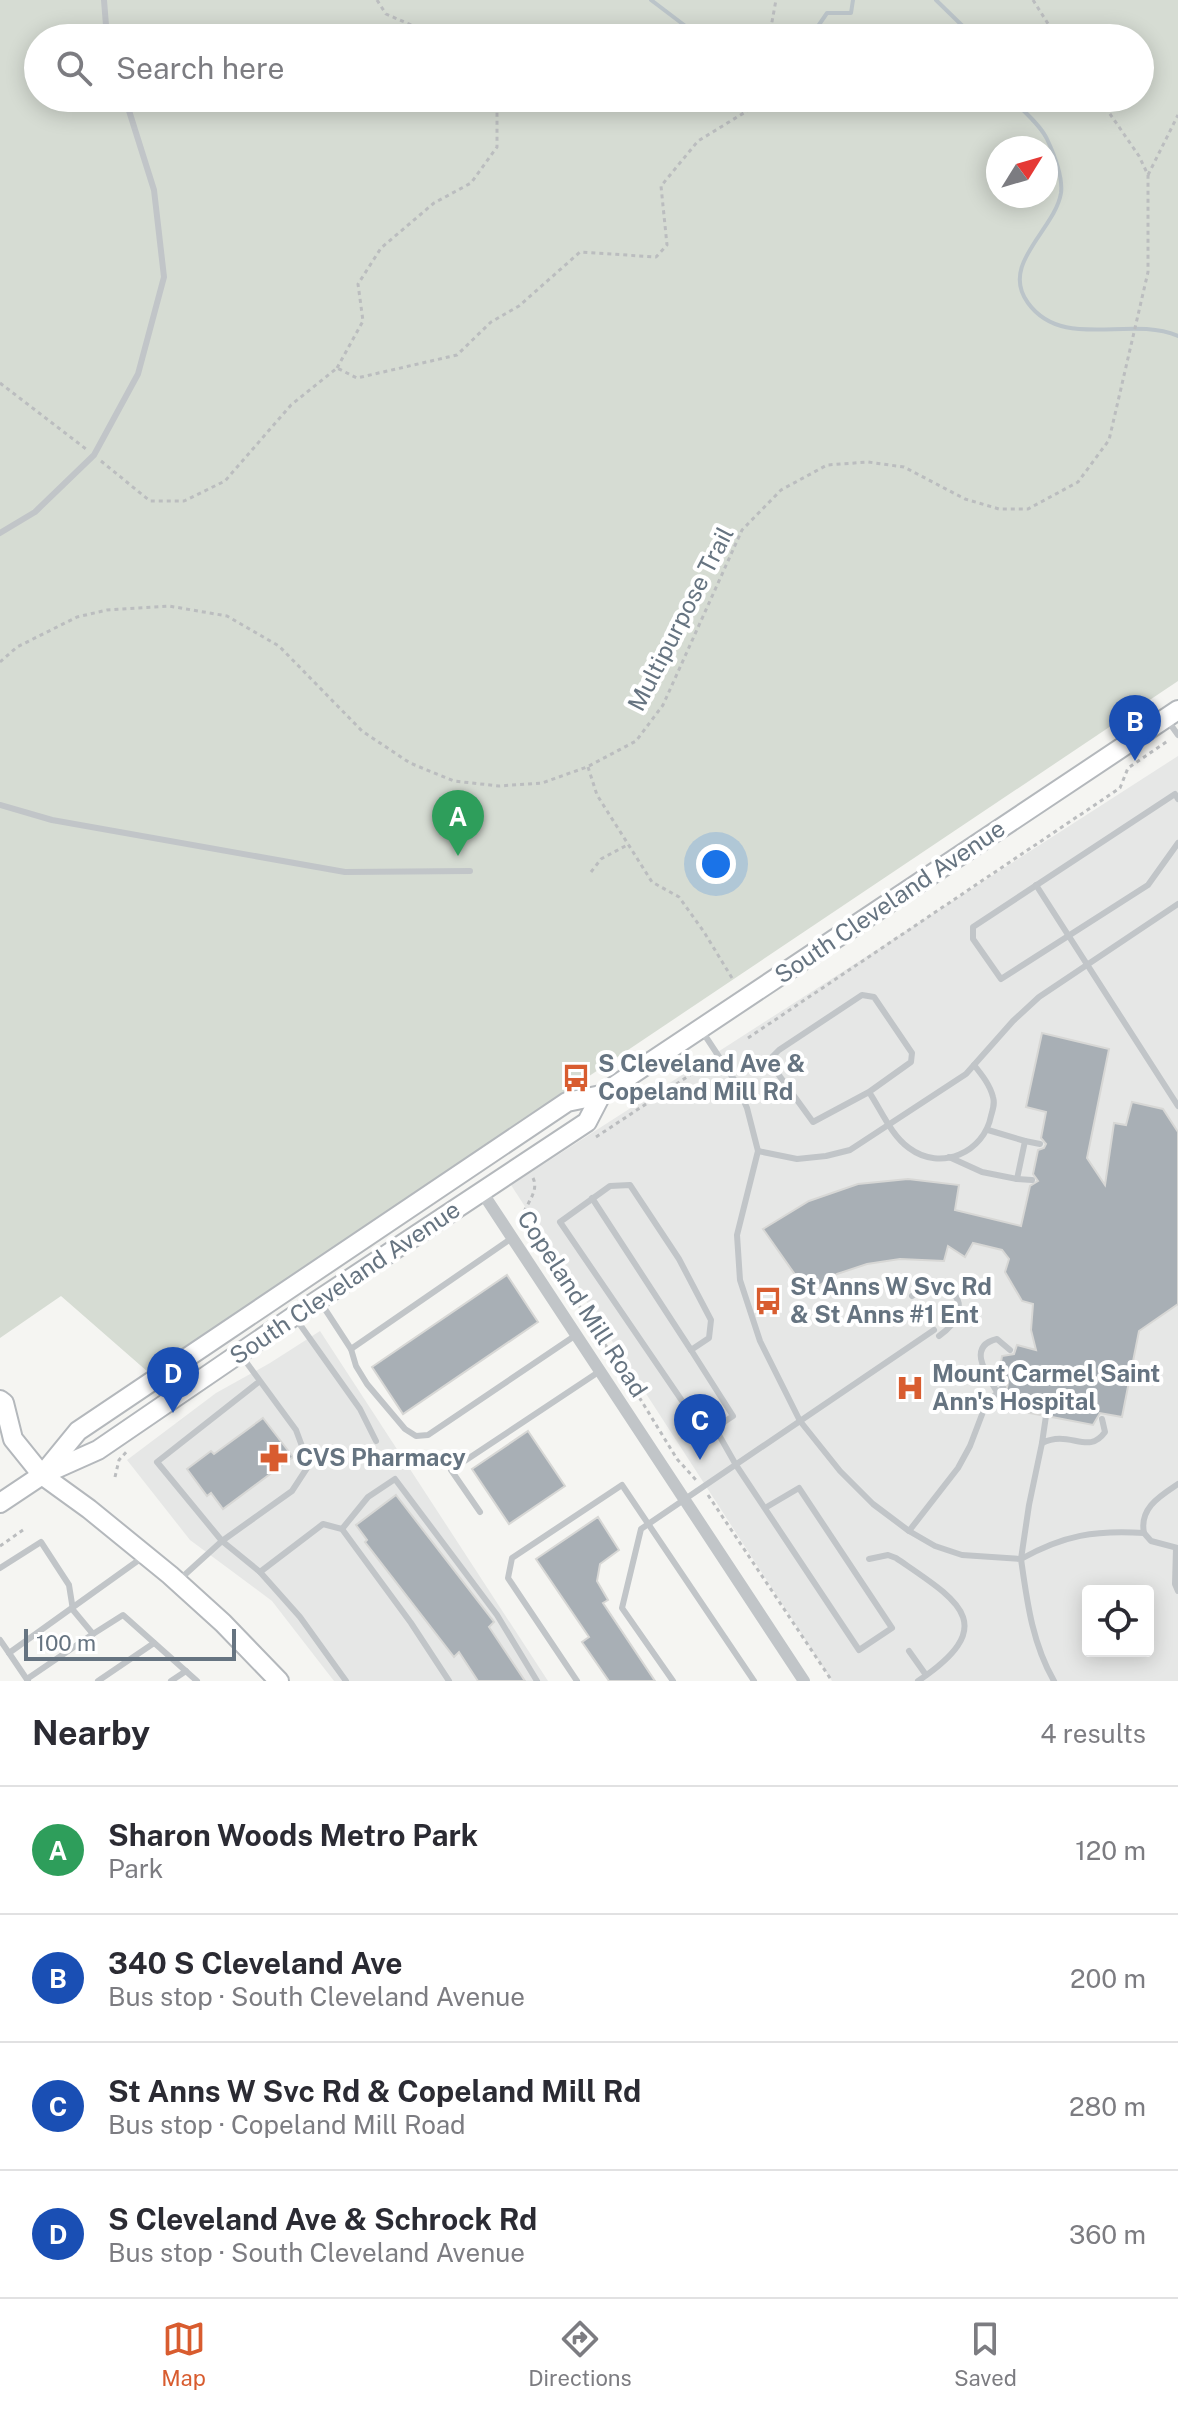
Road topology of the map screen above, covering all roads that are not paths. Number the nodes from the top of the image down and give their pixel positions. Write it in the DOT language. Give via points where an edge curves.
graph roads {
  1 [pos="104,0"];
  2 [pos="106,24"];
  3 [pos="129,112"];
  4 [pos="0,533"];
  5 [pos="1172,714"];
  6 [pos="1178,735"];
  7 [pos="1178,799"];
  8 [pos="0,805"];
  9 [pos="1178,843"];
  10 [pos="470,871"];
  11 [pos="1036,885"];
  12 [pos="1178,904"];
  13 [pos="1070,936"];
  14 [pos="1087,964"];
  15 [pos="701,1029"];
  16 [pos="974,1065"];
  17 [pos="869,1092"];
  18 [pos="601,1095"];
  19 [pos="1178,1106"];
  20 [pos="889,1124"];
  21 [pos="988,1130"];
  22 [pos="1025,1141"];
  23 [pos="1040,1144"];
  24 [pos="758,1151"];
  25 [pos="949,1157"];
  26 [pos="1017,1179"];
  27 [pos="1032,1180"];
  28 [pos="482,1192"];
  29 [pos="592,1198"];
  30 [pos="512,1238"];
  31 [pos="912,1296"];
  32 [pos="319,1300"];
  33 [pos="294,1316"];
  34 [pos="576,1335"];
  35 [pos="351,1349"];
  36 [pos="691,1350"];
  37 [pos="1010,1350"];
  38 [pos="240,1353"];
  39 [pos="600,1371"];
  40 [pos="260,1381"];
  41 [pos="0,1400"];
  42 [pos="1046,1416"];
  43 [pos="1102,1419"];
  44 [pos="800,1421"];
  45 [pos="715,1428"];
  46 [pos="6,1438"];
  47 [pos="376,1441"];
  48 [pos="1042,1443"];
  49 [pos="736,1465"];
  50 [pos="42,1475"];
  51 [pos="1178,1484"];
  52 [pos="684,1501"];
  53 [pos="0,1503"];
  54 [pos="765,1508"];
  55 [pos="480,1512"];
  56 [pos="648,1524"];
  57 [pos="342,1529"];
  58 [pos="909,1531"];
  59 [pos="1144,1533"];
  60 [pos="222,1541"];
  61 [pos="1177,1548"];
  62 [pos="146,1555"];
  63 [pos="869,1559"];
  64 [pos="1021,1559"];
  65 [pos="0,1568"];
  66 [pos="260,1572"];
  67 [pos="178,1582"];
  68 [pos="1178,1591"];
  69 [pos="73,1610"];
  70 [pos="93,1634"];
  71 [pos="0,1640"];
  72 [pos="154,1643"];
  73 [pos="909,1651"];
  74 [pos="9,1653"];
  75 [pos="186,1671"];
  76 [pos="926,1675"];
  77 [pos="27,1680"];
  78 [pos="98,1681"];
  79 [pos="171,1681"];
  80 [pos="197,1681"];
  81 [pos="279,1681"];
  82 [pos="346,1681"];
  83 [pos="449,1681"];
  84 [pos="537,1681"];
  85 [pos="577,1681"];
  86 [pos="673,1681"];
  87 [pos="754,1681"];
  88 [pos="804,1681"];
  89 [pos="918,1681"];
  90 [pos="1054,1681"];
  1 -- 2 [label="lane"];
  3 -- 4 [label="lane" via="154,190 164,277 138,374 94,455 35,512"];
  5 -- 6 [label="lane"];
  5 -- 15 [label="main road, South Cleveland Avenue"];
  7 -- 11 [label="lane" via="1175,794"];
  8 -- 10 [label="lane" via="83,826 345,872"];
  9 -- 13 [label="lane" via="1148,885"];
  11 -- 13 [label="lane"];
  11 -- 13 [label="lane" via="973,927 973,939 1001,979"];
  12 -- 14 [label="lane"];
  13 -- 14 [label="lane"];
  14 -- 16 [label="lane" via="1039,997"];
  14 -- 19 [label="lane"];
  15 -- 18 [label="main road, South Cleveland Avenue"];
  15 -- 24 [label="lane" via="735,1081"];
  16 -- 20 [label="lane"];
  16 -- 21 [label="lane" via="994,1102"];
  17 -- 17 [label="lane" via="813,1122 771,1058 862,995 874,997 912,1053 911,1062"];
  17 -- 20 [label="lane"];
  18 -- 28 [label="main road, South Cleveland Avenue" via="587,1122"];
  18 -- 50 [label="main road, South Cleveland Avenue" via="567,1102 182,1359 78,1431"];
  20 -- 24 [label="lane" via="850,1150 826,1156 797,1159"];
  20 -- 25 [label="lane" via="908,1148"];
  21 -- 22 [label="lane"];
  21 -- 25 [label="lane" via="967,1153"];
  22 -- 23 [label="lane"];
  22 -- 26 [label="lane"];
  24 -- 44 [label="lane" via="737,1235 740,1280 760,1341"];
  25 -- 26 [label="lane" via="982,1172"];
  26 -- 27 [label="lane"];
  28 -- 30 [label="street, Copeland Mill Road"];
  28 -- 32 [label="main road, South Cleveland Avenue"];
  29 -- 36 [label="lane"];
  29 -- 36 [label="lane" via="610,1186 630,1185 679,1259 711,1320 709,1338"];
  29 -- 45 [label="lane" via="560,1222 691,1414 700,1424"];
  30 -- 34 [label="street, Copeland Mill Road"];
  30 -- 35 [label="lane"];
  31 -- 44 [label="lane" via="941,1286 954,1294 960,1312 950,1328"];
  32 -- 33 [label="main road, South Cleveland Avenue"];
  32 -- 35 [label="lane"];
  33 -- 38 [label="main road, South Cleveland Avenue"];
  33 -- 47 [label="lane" via="360,1409"];
  34 -- 35 [label="lane" via="428,1435 416,1436 367,1384"];
  34 -- 39 [label="street, Copeland Mill Road"];
  36 -- 45 [label="lane" via="733,1416"];
  37 -- 58 [label="lane" via="997,1339 981,1352 982,1365 1000,1389 986,1404 958,1468"];
  38 -- 40 [label="lane"];
  38 -- 50 [label="main road, South Cleveland Avenue" via="98,1450"];
  39 -- 52 [label="street, Copeland Mill Road"];
  39 -- 55 [label="lane" via="451,1470"];
  40 -- 60 [label="lane" via="296,1430 309,1465 292,1491"];
  40 -- 60 [label="lane" via="157,1462"];
  41 -- 46 [label="main road"];
  42 -- 48 [label="lane"];
  43 -- 48 [label="lane" via="1105,1432 1090,1444 1060,1437"];
  44 -- 49 [label="lane"];
  44 -- 58 [label="lane" via="840,1471"];
  45 -- 49 [label="lane"];
  46 -- 50 [label="main road"];
  48 -- 64 [label="lane"];
  49 -- 52 [label="lane"];
  49 -- 54 [label="lane"];
  50 -- 53 [label="main road"];
  50 -- 62 [label="main road"];
  51 -- 59 [label="lane" via="1148,1507"];
  52 -- 56 [label="lane"];
  52 -- 88 [label="street, Copeland Mill Road"];
  54 -- 54 [label="lane" via="859,1650 892,1628 799,1488"];
  56 -- 85 [label="lane" via="622,1485 512,1558 508,1578"];
  56 -- 86 [label="lane" via="641,1529 622,1608"];
  56 -- 87 [label="lane"];
  57 -- 66 [label="lane" via="323,1524"];
  57 -- 83 [label="lane"];
  57 -- 84 [label="lane" via="368,1497 395,1479 497,1615"];
  58 -- 64 [label="lane" via="962,1555"];
  59 -- 61 [label="lane" via="1151,1541"];
  59 -- 64 [label="lane" via="1085,1534"];
  60 -- 66 [label="lane"];
  60 -- 67 [label="lane"];
  61 -- 68 [label="lane"];
  62 -- 67 [label="main road"];
  62 -- 69 [label="lane"];
  63 -- 76 [label="lane" via="896,1558 959,1606 963,1633 957,1649"];
  64 -- 90 [label="lane" via="1030,1619"];
  65 -- 69 [label="lane" via="41,1542 69,1585"];
  66 -- 82 [label="lane"];
  67 -- 81 [label="main road"];
  69 -- 70 [label="lane"];
  69 -- 74 [label="lane"];
  70 -- 72 [label="lane" via="123,1615"];
  70 -- 77 [label="lane"];
  71 -- 74 [label="lane"];
  72 -- 75 [label="lane"];
  72 -- 78 [label="lane"];
  73 -- 76 [label="lane"];
  74 -- 77 [label="lane"];
  75 -- 79 [label="lane"];
  75 -- 80 [label="lane"];
  76 -- 89 [label="lane"];
}
